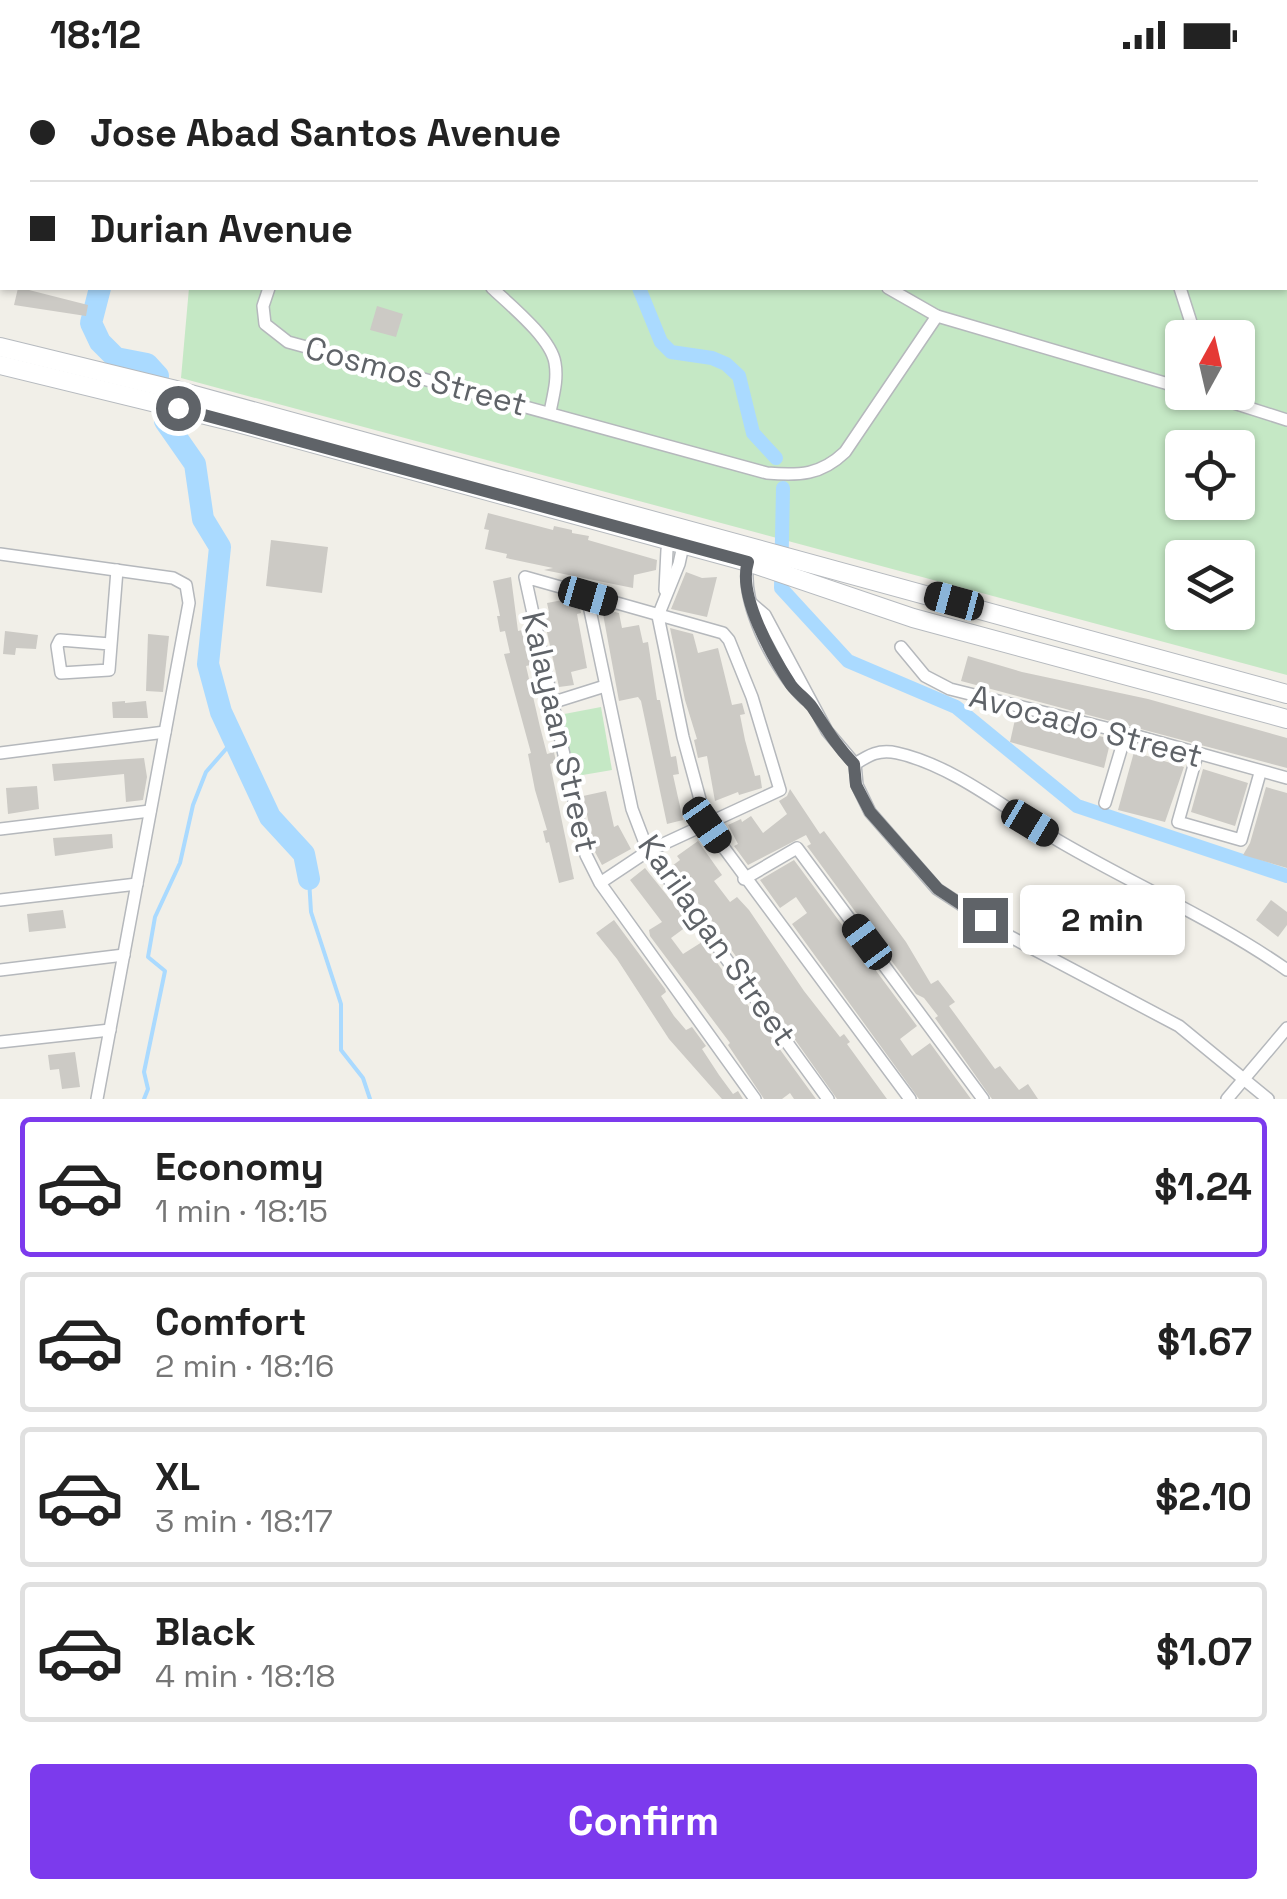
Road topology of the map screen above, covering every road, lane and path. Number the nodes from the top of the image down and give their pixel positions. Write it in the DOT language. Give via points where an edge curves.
graph roads {
  1 [pos="269,290"];
  2 [pos="494,290"];
  3 [pos="892,290"];
  4 [pos="1181,290"];
  5 [pos="937,316"];
  6 [pos="1190,320"];
  7 [pos="0,347"];
  8 [pos="0,365"];
  9 [pos="1165,383"];
  10 [pos="1255,408"];
  11 [pos="550,412"];
  12 [pos="1287,420"];
  13 [pos="678,538"];
  14 [pos="0,554"];
  15 [pos="759,556"];
  16 [pos="798,567"];
  17 [pos="117,570"];
  18 [pos="588,596"];
  19 [pos="658,616"];
  20 [pos="110,644"];
  21 [pos="902,647"];
  22 [pos="605,686"];
  23 [pos="1287,694"];
  24 [pos="551,703"];
  25 [pos="1287,719"];
  26 [pos="165,732"];
  27 [pos="1126,733"];
  28 [pos="0,753"];
  29 [pos="1196,755"];
  30 [pos="854,764"];
  31 [pos="1260,773"];
  32 [pos="1287,778"];
  33 [pos="1106,802"];
  34 [pos="150,811"];
  35 [pos="707,825"];
  36 [pos="0,828"];
  37 [pos="648,851"];
  38 [pos="744,878"];
  39 [pos="600,883"];
  40 [pos="137,884"];
  41 [pos="0,900"];
  42 [pos="124,955"];
  43 [pos="0,970"];
  44 [pos="1287,970"];
  45 [pos="1287,1028"];
  46 [pos="110,1030"];
  47 [pos="0,1042"];
  48 [pos="1244,1076"];
  49 [pos="97,1099"];
  50 [pos="755,1099"];
  51 [pos="828,1099"];
  52 [pos="910,1099"];
  53 [pos="983,1099"];
  54 [pos="1227,1099"];
  55 [pos="1268,1099"];
  1 -- 11 [label="street, Cosmos Street" via="265,324 288,342"];
  2 -- 11 [label="street, Cosmos Street" via="555,358"];
  3 -- 5 [label="street"];
  4 -- 6 [label="street"];
  5 -- 9 [label="street"];
  5 -- 11 [label="street, Cosmos Street" via="845,452 815,472 767,473"];
  7 -- 13 [label="main road" via="172,389"];
  8 -- 13 [label="main road"];
  10 -- 12 [label="street"];
  13 -- 15 [label="main road"];
  13 -- 19 [label="street"];
  14 -- 17 [label="street"];
  15 -- 16 [label="main road"];
  15 -- 30 [label="street" via="744,574 752,603 810,704"];
  16 -- 23 [label="main road"];
  16 -- 25 [label="main road" via="913,618"];
  17 -- 20 [label="street"];
  17 -- 26 [label="street" via="186,585 189,603"];
  18 -- 19 [label="street"];
  18 -- 22 [label="street, Karilagan Street"];
  18 -- 24 [label="street, Kalayaan Street" via="524,579"];
  19 -- 35 [label="street"];
  19 -- 35 [label="street" via="715,629 729,640 780,790"];
  20 -- 20 [label="street" via="108,670 60,673 60,640"];
  21 -- 27 [label="street, Avocado Street" via="925,676 950,689"];
  22 -- 24 [label="street"];
  22 -- 37 [label="street, Karilagan Street"];
  24 -- 39 [label="street, Kalayaan Street" via="586,856"];
  26 -- 28 [label="street"];
  26 -- 34 [label="street"];
  27 -- 29 [label="street, Avocado Street"];
  27 -- 33 [label="street"];
  29 -- 31 [label="street, Avocado Street"];
  29 -- 31 [label="street" via="1178,822 1241,840"];
  30 -- 44 [label="street" via="873,752 893,752 938,767"];
  30 -- 48 [label="street" via="870,812 938,889 1009,936 1180,1026"];
  31 -- 32 [label="street, Avocado Street"];
  34 -- 36 [label="street"];
  34 -- 40 [label="street"];
  35 -- 37 [label="street"];
  35 -- 38 [label="street"];
  37 -- 39 [label="street"];
  37 -- 51 [label="street, Karilagan Street"];
  38 -- 52 [label="street"];
  38 -- 53 [label="street" via="797,848"];
  39 -- 50 [label="street, Kalayaan Street"];
  40 -- 41 [label="street"];
  40 -- 42 [label="street"];
  42 -- 43 [label="street"];
  42 -- 46 [label="street"];
  45 -- 48 [label="street"];
  46 -- 47 [label="street"];
  46 -- 49 [label="street"];
  48 -- 54 [label="street"];
  48 -- 55 [label="street"];
}
